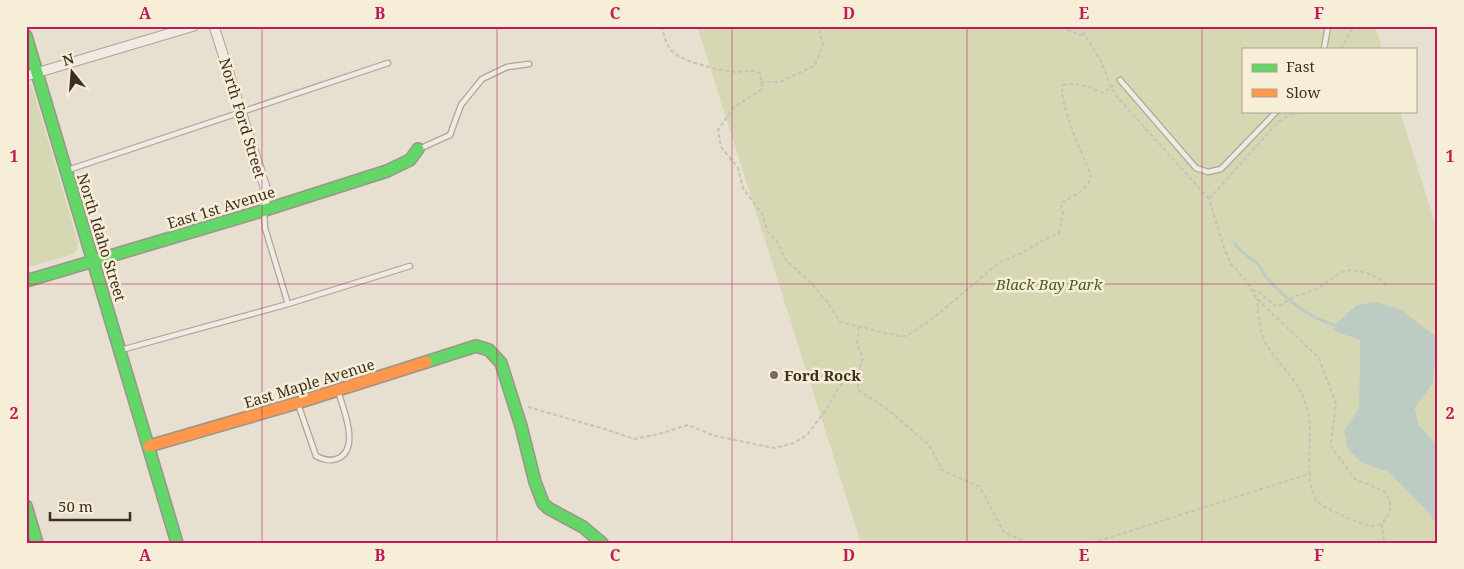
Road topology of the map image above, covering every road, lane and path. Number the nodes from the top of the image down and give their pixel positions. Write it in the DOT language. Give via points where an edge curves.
graph roads {
  1 [pos="194,26"];
  2 [pos="214,26"];
  3 [pos="661,26"];
  4 [pos="818,26"];
  5 [pos="1062,26"];
  6 [pos="1079,26"];
  7 [pos="1328,26"];
  8 [pos="1354,26"];
  9 [pos="26,36"];
  10 [pos="1086,37"];
  11 [pos="1324,48"];
  12 [pos="1342,48"];
  13 [pos="388,63"];
  14 [pos="529,64"];
  15 [pos="32,74"];
  16 [pos="1120,80"];
  17 [pos="761,82"];
  18 [pos="1111,88"];
  19 [pos="242,111"];
  20 [pos="1276,112"];
  21 [pos="1299,112"];
  22 [pos="418,149"];
  23 [pos="66,170"];
  24 [pos="1209,199"];
  25 [pos="265,210"];
  26 [pos="92,261"];
  27 [pos="410,266"];
  28 [pos="26,281"];
  29 [pos="1388,286"];
  30 [pos="1252,290"];
  31 [pos="1257,299"];
  32 [pos="288,304"];
  33 [pos="859,327"];
  34 [pos="121,350"];
  35 [pos="858,374"];
  36 [pos="338,390"];
  37 [pos="297,403"];
  38 [pos="514,403"];
  39 [pos="149,446"];
  40 [pos="1309,474"];
  41 [pos="26,506"];
  42 [pos="1382,524"];
  43 [pos="37,543"];
  44 [pos="177,543"];
  45 [pos="602,543"];
  46 [pos="1027,543"];
  47 [pos="1092,543"];
  48 [pos="1384,543"];
  1 -- 15 [label="street"];
  2 -- 19 [label="street, North Ford Street"];
  3 -- 17 [label="path" via="673,52 695,64 733,72 753,70 760,73"];
  4 -- 17 [label="path" via="824,46 814,66 780,82"];
  5 -- 10 [label="path"];
  6 -- 10 [label="path"];
  7 -- 11 [label="lane"];
  8 -- 12 [label="path"];
  9 -- 15 [label="street, North Idaho Street"];
  10 -- 18 [label="path" via="1100,59"];
  13 -- 19 [label="lane"];
  14 -- 22 [label="lane" via="507,67 482,79 461,105 450,135"];
  15 -- 23 [label="street, North Idaho Street"];
  16 -- 20 [label="lane" via="1187,159 1200,170 1208,172 1221,169"];
  17 -- 33 [label="path" via="762,88 733,108 718,130 721,147 738,168 743,188 762,214 768,232 777,241 785,258 828,303 840,322"];
  18 -- 24 [label="path"];
  18 -- 33 [label="path" via="1103,93 1074,83 1063,85 1064,106 1091,181 1081,192 1061,203 1063,213 1059,234 1000,262 907,336"];
  19 -- 23 [label="lane"];
  19 -- 25 [label="street, North Ford Street" via="264,187"];
  21 -- 24 [label="path" via="1278,122"];
  22 -- 25 [label="street, East 1st Avenue" via="410,160 400,166"];
  23 -- 26 [label="street, North Idaho Street"];
  24 -- 30 [label="path" via="1231,264"];
  25 -- 26 [label="street, East 1st Avenue"];
  25 -- 32 [label="lane" via="265,228"];
  26 -- 28 [label="street, East 1st Avenue"];
  26 -- 34 [label="street, North Idaho Street"];
  27 -- 32 [label="lane"];
  29 -- 30 [label="path" via="1367,273 1350,270 1277,307"];
  30 -- 31 [label="path"];
  31 -- 40 [label="path" via="1258,319 1266,342 1291,375 1308,412 1311,430"];
  31 -- 42 [label="path" via="1319,358 1336,404 1332,448 1356,479 1384,492 1390,501 1390,512"];
  32 -- 34 [label="lane"];
  33 -- 35 [label="path" via="857,345 863,357"];
  34 -- 39 [label="street, North Idaho Street"];
  35 -- 38 [label="path" via="840,385 807,435 794,443 774,448 715,436 688,425 634,440"];
  35 -- 46 [label="path" via="858,390 886,408 929,445 942,470 980,487 1004,532"];
  36 -- 37 [label="street, East Maple Avenue"];
  36 -- 37 [label="lane" via="350,442 346,454 337,459 325,460 316,456"];
  36 -- 38 [label="street, East Maple Avenue" via="476,346 489,350 501,363"];
  37 -- 39 [label="street, East Maple Avenue"];
  38 -- 45 [label="street" via="534,482 543,503 583,526"];
  39 -- 44 [label="street, North Idaho Street"];
  40 -- 42 [label="path" via="1319,503 1371,526"];
  40 -- 47 [label="path"];
  41 -- 43 [label="street"];
  42 -- 48 [label="path"];
}
